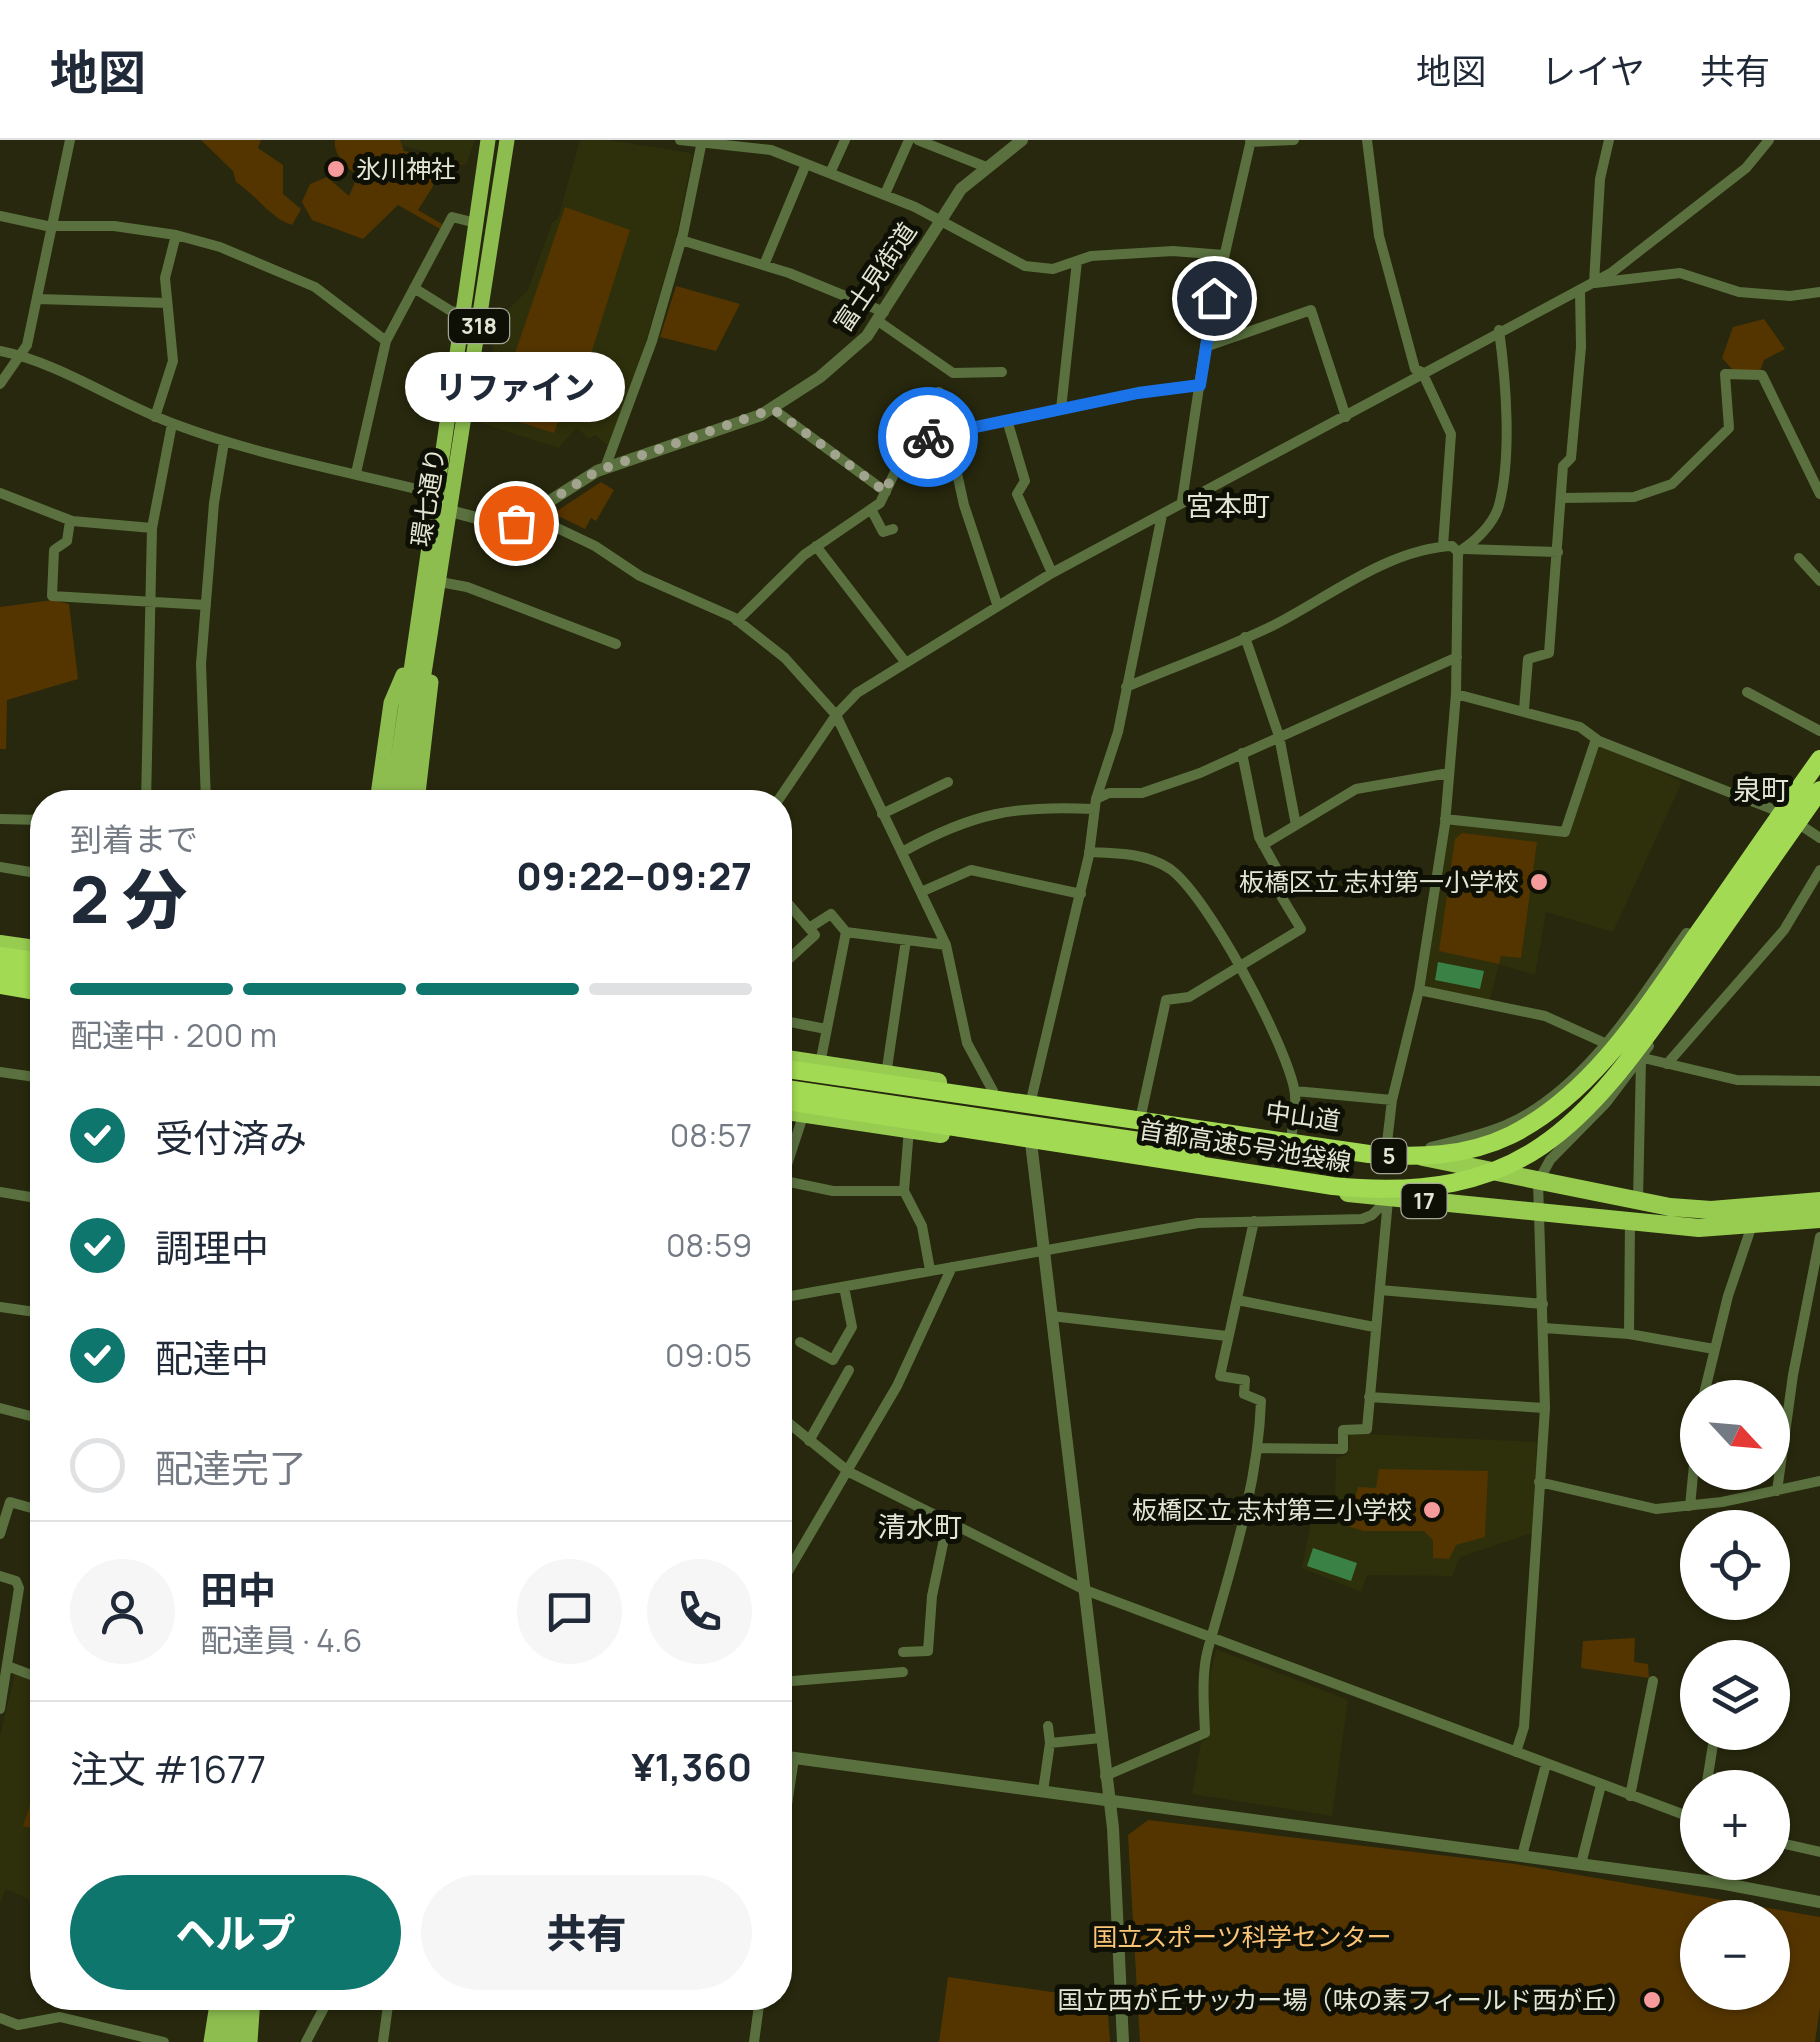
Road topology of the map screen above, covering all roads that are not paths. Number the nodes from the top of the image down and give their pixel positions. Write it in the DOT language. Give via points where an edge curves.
graph roads {
  1 [pos="70,140"];
  2 [pos="488,140"];
  3 [pos="508,140"];
  4 [pos="680,140"];
  5 [pos="845,140"];
  6 [pos="909,140"];
  7 [pos="918,140"];
  8 [pos="1022,140"];
  9 [pos="1294,140"];
  10 [pos="1367,140"];
  11 [pos="1609,140"];
  12 [pos="1769,140"];
  13 [pos="1250,141"];
  14 [pos="702,143"];
  15 [pos="806,164"];
  16 [pos="986,167"];
  17 [pos="830,174"];
  18 [pos="885,194"];
  19 [pos="0,216"];
  20 [pos="939,220"];
  21 [pos="476,223"];
  22 [pos="53,226"];
  23 [pos="176,234"];
  24 [pos="682,240"];
  25 [pos="1224,255"];
  26 [pos="1077,261"];
  27 [pos="764,266"];
  28 [pos="1594,283"];
  29 [pos="414,288"];
  30 [pos="1580,290"];
  31 [pos="1820,292"];
  32 [pos="38,299"];
  33 [pos="168,304"];
  34 [pos="462,313"];
  35 [pos="881,317"];
  36 [pos="1499,330"];
  37 [pos="386,340"];
  38 [pos="1206,347"];
  39 [pos="0,351"];
  40 [pos="20,355"];
  41 [pos="1002,372"];
  42 [pos="1422,372"];
  43 [pos="0,384"];
  44 [pos="1200,385"];
  45 [pos="940,392"];
  46 [pos="773,409"];
  47 [pos="1061,409"];
  48 [pos="155,417"];
  49 [pos="1346,417"];
  50 [pos="1007,420"];
  51 [pos="172,424"];
  52 [pos="949,432"];
  53 [pos="224,442"];
  54 [pos="605,468"];
  55 [pos="356,474"];
  56 [pos="886,492"];
  57 [pos="0,493"];
  58 [pos="436,494"];
  59 [pos="1820,494"];
  60 [pos="1562,498"];
  61 [pos="1182,502"];
  62 [pos="872,509"];
  63 [pos="450,511"];
  64 [pos="530,515"];
  65 [pos="1162,515"];
  66 [pos="70,521"];
  67 [pos="152,528"];
  68 [pos="893,530"];
  69 [pos="816,546"];
  70 [pos="1444,546"];
  71 [pos="1461,551"];
  72 [pos="1558,552"];
  73 [pos="1799,558"];
  74 [pos="1052,572"];
  75 [pos="1820,581"];
  76 [pos="440,582"];
  77 [pos="149,604"];
  78 [pos="997,604"];
  79 [pos="206,605"];
  80 [pos="737,620"];
  81 [pos="1245,637"];
  82 [pos="616,644"];
  83 [pos="1457,657"];
  84 [pos="906,664"];
  85 [pos="1126,687"];
  86 [pos="1747,692"];
  87 [pos="1456,694"];
  88 [pos="1524,710"];
  89 [pos="836,715"];
  90 [pos="1820,731"];
  91 [pos="1279,736"];
  92 [pos="1596,739"];
  93 [pos="1820,747"];
  94 [pos="1242,753"];
  95 [pos="1820,759"];
  96 [pos="1448,773"];
  97 [pos="948,782"];
  98 [pos="146,790"];
  99 [pos="206,790"];
  100 [pos="397,790"];
  101 [pos="401,790"];
  102 [pos="786,790"];
  103 [pos="1820,790"];
  104 [pos="1095,804"];
  105 [pos="1820,804"];
  106 [pos="1774,810"];
  107 [pos="882,814"];
  108 [pos="0,820"];
  109 [pos="30,820"];
  110 [pos="1445,820"];
  111 [pos="1296,825"];
  112 [pos="1803,828"];
  113 [pos="1820,838"];
  114 [pos="1262,845"];
  115 [pos="904,851"];
  116 [pos="1089,852"];
  117 [pos="0,868"];
  118 [pos="1820,870"];
  119 [pos="30,872"];
  120 [pos="921,892"];
  121 [pos="1080,894"];
  122 [pos="792,908"];
  123 [pos="809,928"];
  124 [pos="846,932"];
  125 [pos="906,940"];
  126 [pos="0,944"];
  127 [pos="946,945"];
  128 [pos="30,948"];
  129 [pos="0,956"];
  130 [pos="792,957"];
  131 [pos="30,960"];
  132 [pos="0,969"];
  133 [pos="1240,970"];
  134 [pos="30,973"];
  135 [pos="0,987"];
  136 [pos="1419,990"];
  137 [pos="30,991"];
  138 [pos="792,1022"];
  139 [pos="826,1028"];
  140 [pos="1605,1044"];
  141 [pos="1640,1058"];
  142 [pos="792,1063"];
  143 [pos="820,1064"];
  144 [pos="1667,1064"];
  145 [pos="792,1065"];
  146 [pos="0,1072"];
  147 [pos="891,1075"];
  148 [pos="30,1076"];
  149 [pos="1820,1081"];
  150 [pos="792,1090"];
  151 [pos="994,1091"];
  152 [pos="1295,1091"];
  153 [pos="1032,1096"];
  154 [pos="1392,1100"];
  155 [pos="792,1102"];
  156 [pos="792,1112"];
  157 [pos="804,1113"];
  158 [pos="1141,1115"];
  159 [pos="1030,1124"];
  160 [pos="909,1129"];
  161 [pos="1291,1141"];
  162 [pos="1030,1146"];
  163 [pos="792,1148"];
  164 [pos="1386,1153"];
  165 [pos="1206,1164"];
  166 [pos="1158,1166"];
  167 [pos="1538,1182"];
  168 [pos="792,1183"];
  169 [pos="904,1191"];
  170 [pos="0,1192"];
  171 [pos="30,1197"];
  172 [pos="1388,1199"];
  173 [pos="1638,1201"];
  174 [pos="1820,1201"];
  175 [pos="1536,1208"];
  176 [pos="1820,1219"];
  177 [pos="1254,1220"];
  178 [pos="1630,1220"];
  179 [pos="1752,1224"];
  180 [pos="1820,1237"];
  181 [pos="1043,1249"];
  182 [pos="952,1266"];
  183 [pos="930,1270"];
  184 [pos="844,1287"];
  185 [pos="1380,1290"];
  186 [pos="792,1296"];
  187 [pos="1237,1300"];
  188 [pos="1543,1304"];
  189 [pos="0,1307"];
  190 [pos="30,1311"];
  191 [pos="1051,1316"];
  192 [pos="1374,1327"];
  193 [pos="1544,1328"];
  194 [pos="1629,1334"];
  195 [pos="1227,1336"];
  196 [pos="800,1342"];
  197 [pos="1714,1349"];
  198 [pos="849,1370"];
  199 [pos="1708,1380"];
  200 [pos="1369,1397"];
  201 [pos="0,1408"];
  202 [pos="1544,1408"];
  203 [pos="30,1416"];
  204 [pos="792,1426"];
  205 [pos="809,1441"];
  206 [pos="1259,1448"];
  207 [pos="849,1472"];
  208 [pos="1820,1481"];
  209 [pos="1539,1482"];
  210 [pos="1692,1490"];
  211 [pos="1777,1491"];
  212 [pos="1690,1506"];
  213 [pos="30,1507"];
  214 [pos="948,1520"];
  215 [pos="0,1534"];
  216 [pos="792,1565"];
  217 [pos="0,1576"];
  218 [pos="1086,1590"];
  219 [pos="1212,1640"];
  220 [pos="902,1652"];
  221 [pos="10,1666"];
  222 [pos="903,1672"];
  223 [pos="30,1674"];
  224 [pos="1653,1680"];
  225 [pos="792,1681"];
  226 [pos="0,1709"];
  227 [pos="1048,1726"];
  228 [pos="1101,1738"];
  229 [pos="1050,1743"];
  230 [pos="1516,1752"];
  231 [pos="792,1758"];
  232 [pos="1546,1764"];
  233 [pos="1105,1776"];
  234 [pos="1602,1785"];
  235 [pos="1043,1790"];
  236 [pos="1630,1796"];
  237 [pos="1108,1801"];
  238 [pos="1680,1814"];
  239 [pos="1790,1845"];
  240 [pos="1820,1852"];
  241 [pos="1522,1856"];
  242 [pos="1581,1864"];
  243 [pos="1820,1902"];
  244 [pos="216,2010"];
  245 [pos="226,2010"];
  246 [pos="241,2010"];
  247 [pos="252,2010"];
  248 [pos="323,2010"];
  249 [pos="387,2010"];
  250 [pos="758,2010"];
  251 [pos="0,2018"];
  252 [pos="164,2042"];
  253 [pos="212,2042"];
  254 [pos="223,2042"];
  255 [pos="238,2042"];
  256 [pos="250,2042"];
  257 [pos="306,2042"];
  258 [pos="383,2042"];
  259 [pos="754,2042"];
  260 [pos="1123,2042"];
  1 -- 22 [label="street"];
  2 -- 21 [label="main road, 環七通り / 318"];
  3 -- 63 [label="main road, 環七通り / 318"];
  4 -- 14 [label="street"];
  5 -- 17 [label="street"];
  6 -- 18 [label="street"];
  7 -- 16 [label="street"];
  8 -- 16 [label="street, 富士見街道"];
  9 -- 13 [label="street"];
  10 -- 42 [label="street" via="1389,283 1415,369"];
  11 -- 28 [label="street"];
  12 -- 28 [label="street" via="1721,188"];
  13 -- 25 [label="street"];
  14 -- 15 [label="street" via="771,150"];
  14 -- 24 [label="street"];
  15 -- 17 [label="street"];
  15 -- 27 [label="street"];
  16 -- 20 [label="street, 富士見街道" via="966,182"];
  17 -- 18 [label="street"];
  18 -- 20 [label="street"];
  19 -- 22 [label="street"];
  20 -- 26 [label="street" via="1025,266 1053,269"];
  20 -- 35 [label="street, 富士見街道"];
  21 -- 29 [label="street" via="452,217"];
  21 -- 34 [label="main road, 環七通り / 318"];
  22 -- 23 [label="street"];
  22 -- 32 [label="street"];
  23 -- 33 [label="street" via="165,278"];
  23 -- 37 [label="street" via="316,286"];
  24 -- 27 [label="street"];
  24 -- 54 [label="street"];
  25 -- 26 [label="street" via="1173,250"];
  25 -- 38 [label="street"];
  26 -- 47 [label="street"];
  27 -- 35 [label="street"];
  28 -- 30 [label="street"];
  28 -- 31 [label="street" via="1680,272 1720,290"];
  29 -- 34 [label="street"];
  29 -- 37 [label="street"];
  30 -- 36 [label="street"];
  30 -- 60 [label="street" via="1581,347"];
  32 -- 33 [label="street"];
  32 -- 40 [label="street"];
  33 -- 48 [label="street" via="173,361"];
  34 -- 58 [label="main road, 環七通り / 318"];
  35 -- 41 [label="street" via="953,373"];
  35 -- 46 [label="street, 富士見街道" via="850,353"];
  36 -- 42 [label="street"];
  36 -- 71 [label="street" via="1506,408 1499,506"];
  37 -- 55 [label="street"];
  38 -- 44 [label="street"];
  38 -- 49 [label="street" via="1311,310"];
  39 -- 40 [label="street"];
  40 -- 43 [label="street"];
  40 -- 48 [label="street"];
  42 -- 49 [label="street"];
  42 -- 70 [label="street" via="1451,434"];
  44 -- 47 [label="street"];
  44 -- 61 [label="street"];
  45 -- 52 [label="street"];
  46 -- 54 [label="street, 富士見街道"];
  46 -- 56 [label="street"];
  47 -- 50 [label="street"];
  48 -- 51 [label="street"];
  49 -- 61 [label="street"];
  50 -- 52 [label="street"];
  50 -- 74 [label="street" via="1025,481 1016,494"];
  51 -- 53 [label="street"];
  51 -- 67 [label="street"];
  52 -- 56 [label="street" via="902,443"];
  52 -- 78 [label="street" via="964,505"];
  53 -- 55 [label="street"];
  53 -- 79 [label="street"];
  54 -- 64 [label="street, 富士見街道"];
  55 -- 58 [label="street"];
  56 -- 62 [label="street"];
  57 -- 66 [label="street"];
  58 -- 63 [label="street"];
  58 -- 100 [label="main road, 環七通り / 318" via="410,658 391,703"];
  59 -- 60 [label="street" via="1762,375 1725,374 1729,428 1672,484 1634,497"];
  60 -- 72 [label="street"];
  61 -- 65 [label="street"];
  62 -- 68 [label="street" via="883,532"];
  62 -- 69 [label="street"];
  63 -- 64 [label="street" via="507,526"];
  63 -- 76 [label="main road, 環七通り / 318"];
  64 -- 80 [label="street"];
  65 -- 74 [label="street"];
  65 -- 85 [label="street"];
  66 -- 67 [label="street"];
  66 -- 77 [label="street" via="67,542 54,550 52,596"];
  67 -- 77 [label="street"];
  69 -- 80 [label="street"];
  69 -- 84 [label="street"];
  70 -- 71 [label="street"];
  70 -- 81 [label="street" via="1344,584"];
  71 -- 72 [label="street"];
  71 -- 83 [label="street"];
  72 -- 88 [label="street" via="1550,654 1528,659"];
  73 -- 75 [label="street"];
  74 -- 78 [label="street"];
  76 -- 82 [label="street"];
  76 -- 101 [label="main road, 環七通り / 318" via="431,704"];
  77 -- 79 [label="street"];
  77 -- 98 [label="street"];
  78 -- 84 [label="street"];
  79 -- 99 [label="street"];
  80 -- 89 [label="street" via="785,658"];
  81 -- 85 [label="street"];
  81 -- 91 [label="street"];
  83 -- 87 [label="street"];
  83 -- 91 [label="street"];
  84 -- 89 [label="street" via="857,693"];
  85 -- 104 [label="street"];
  86 -- 90 [label="street"];
  87 -- 88 [label="street"];
  87 -- 96 [label="street"];
  88 -- 92 [label="street" via="1580,727"];
  89 -- 102 [label="street"];
  89 -- 107 [label="street"];
  91 -- 94 [label="street"];
  91 -- 111 [label="street"];
  92 -- 106 [label="street"];
  92 -- 110 [label="street" via="1565,832"];
  93 -- 106 [label="street"];
  94 -- 104 [label="street" via="1162,788"];
  94 -- 114 [label="street"];
  95 -- 164 [label="highway, 首都高速5号池袋線 / 5, bridge" via="1640,1015 1569,1094 1514,1134 1473,1149"];
  96 -- 110 [label="street"];
  96 -- 111 [label="street" via="1356,789"];
  97 -- 107 [label="street"];
  103 -- 165 [label="highway, 首都高速5号池袋線 / 5, bridge" via="1622,1069 1543,1148 1478,1178 1408,1190 1333,1186"];
  104 -- 115 [label="street" via="988,812"];
  104 -- 116 [label="street"];
  105 -- 112 [label="street"];
  106 -- 112 [label="street"];
  106 -- 140 [label="street"];
  107 -- 115 [label="street"];
  108 -- 109 [label="street"];
  110 -- 136 [label="street"];
  111 -- 114 [label="street"];
  112 -- 113 [label="street"];
  112 -- 141 [label="street"];
  114 -- 133 [label="street" via="1280,875 1278,891 1302,929"];
  115 -- 120 [label="street"];
  116 -- 121 [label="street"];
  116 -- 133 [label="street" via="1144,856 1168,868"];
  117 -- 119 [label="street"];
  118 -- 144 [label="street" via="1784,930"];
  120 -- 121 [label="street" via="971,870"];
  120 -- 127 [label="street"];
  121 -- 153 [label="street"];
  122 -- 123 [label="street"];
  123 -- 124 [label="street" via="831,914"];
  123 -- 130 [label="street" via="815,936"];
  124 -- 125 [label="street"];
  124 -- 139 [label="street"];
  125 -- 127 [label="street"];
  125 -- 147 [label="street"];
  126 -- 128 [label="highway"];
  127 -- 151 [label="street" via="967,1043"];
  129 -- 131 [label="highway"];
  132 -- 134 [label="highway"];
  133 -- 152 [label="street"];
  133 -- 158 [label="street" via="1188,997 1166,1000"];
  135 -- 137 [label="highway"];
  136 -- 140 [label="street" via="1544,1016"];
  136 -- 154 [label="street"];
  138 -- 139 [label="street"];
  139 -- 143 [label="street"];
  140 -- 141 [label="street"];
  140 -- 164 [label="street" via="1550,1099 1508,1125"];
  141 -- 144 [label="street"];
  141 -- 167 [label="street"];
  141 -- 173 [label="street"];
  142 -- 143 [label="highway, 中山道 / 17"];
  143 -- 147 [label="highway, 中山道 / 17"];
  144 -- 149 [label="street" via="1737,1080"];
  145 -- 164 [label="highway, 首都高速5号池袋線 / 5, bridge"];
  146 -- 148 [label="street"];
  147 -- 151 [label="highway, 中山道 / 17"];
  147 -- 159 [label="highway" via="920,1102"];
  150 -- 165 [label="highway, 5, bridge" via="1173,1146"];
  151 -- 153 [label="highway, 中山道 / 17"];
  152 -- 154 [label="street"];
  152 -- 161 [label="street"];
  153 -- 158 [label="highway, 中山道 / 17"];
  153 -- 159 [label="street"];
  154 -- 164 [label="street"];
  155 -- 165 [label="highway, 首都高速5号池袋線 / 5, bridge"];
  156 -- 157 [label="highway, 17"];
  157 -- 160 [label="highway, 17"];
  157 -- 163 [label="street"];
  158 -- 161 [label="highway, 中山道 / 17"];
  159 -- 162 [label="street"];
  159 -- 166 [label="highway" via="1142,1146"];
  160 -- 162 [label="highway, 17"];
  160 -- 169 [label="street"];
  161 -- 164 [label="highway, 中山道 / 17"];
  162 -- 166 [label="highway, 17"];
  162 -- 181 [label="street"];
  164 -- 167 [label="highway, 中山道 / 17"];
  166 -- 172 [label="highway, 17"];
  167 -- 173 [label="highway, 中山道 / 17"];
  167 -- 175 [label="street"];
  168 -- 169 [label="street" via="833,1192"];
  169 -- 183 [label="street" via="922,1226"];
  170 -- 171 [label="street"];
  172 -- 175 [label="highway, 17"];
  172 -- 177 [label="street" via="1362,1218"];
  172 -- 185 [label="street"];
  173 -- 174 [label="highway, 中山道 / 17" via="1712,1210"];
  175 -- 178 [label="highway, 17"];
  175 -- 188 [label="street"];
  176 -- 179 [label="highway, 17"];
  177 -- 181 [label="street" via="1198,1222"];
  177 -- 187 [label="street"];
  178 -- 179 [label="highway, 17" via="1699,1228"];
  178 -- 194 [label="street"];
  179 -- 197 [label="street"];
  180 -- 211 [label="street"];
  181 -- 182 [label="street"];
  181 -- 191 [label="street"];
  182 -- 183 [label="street"];
  182 -- 207 [label="street"];
  183 -- 184 [label="street"];
  184 -- 186 [label="street"];
  184 -- 196 [label="street" via="852,1327 833,1360"];
  185 -- 188 [label="street"];
  185 -- 192 [label="street"];
  187 -- 192 [label="street"];
  187 -- 195 [label="street"];
  188 -- 193 [label="street"];
  189 -- 190 [label="street"];
  191 -- 195 [label="street"];
  191 -- 218 [label="street"];
  192 -- 200 [label="street"];
  193 -- 194 [label="street"];
  193 -- 202 [label="street"];
  194 -- 197 [label="street"];
  195 -- 206 [label="street" via="1220,1376 1245,1380 1244,1394 1261,1401"];
  197 -- 199 [label="street"];
  198 -- 205 [label="street"];
  200 -- 202 [label="street"];
  200 -- 206 [label="street" via="1367,1428 1343,1430 1342,1448"];
  201 -- 203 [label="street"];
  202 -- 209 [label="street"];
  204 -- 205 [label="street"];
  205 -- 207 [label="street"];
  206 -- 219 [label="street"];
  207 -- 214 [label="street"];
  207 -- 216 [label="street"];
  208 -- 211 [label="street"];
  209 -- 212 [label="street" via="1644,1508"];
  209 -- 230 [label="street" via="1524,1726"];
  210 -- 212 [label="street"];
  211 -- 212 [label="street"];
  213 -- 215 [label="street" via="10,1502"];
  214 -- 218 [label="street"];
  214 -- 220 [label="street" via="928,1650"];
  217 -- 221 [label="street" via="19,1588"];
  218 -- 219 [label="street"];
  218 -- 228 [label="street"];
  219 -- 230 [label="street"];
  219 -- 233 [label="street" via="1204,1733"];
  221 -- 223 [label="street"];
  221 -- 226 [label="street"];
  222 -- 225 [label="street"];
  224 -- 236 [label="street"];
  227 -- 229 [label="street"];
  228 -- 229 [label="street"];
  228 -- 233 [label="street"];
  229 -- 235 [label="street"];
  230 -- 232 [label="street"];
  231 -- 235 [label="street"];
  232 -- 234 [label="street"];
  232 -- 241 [label="street"];
  233 -- 237 [label="street"];
  234 -- 236 [label="street"];
  234 -- 242 [label="street"];
  235 -- 237 [label="street"];
  236 -- 238 [label="street"];
  237 -- 241 [label="street"];
  237 -- 260 [label="street"];
  239 -- 240 [label="street"];
  241 -- 242 [label="street"];
  242 -- 243 [label="street"];
  244 -- 253 [label="main road"];
  245 -- 254 [label="main road"];
  246 -- 255 [label="main road"];
  247 -- 256 [label="main road"];
  248 -- 257 [label="street"];
  249 -- 258 [label="street"];
  250 -- 259 [label="street"];
  251 -- 252 [label="street" via="18,2025 60,2017"];
}
